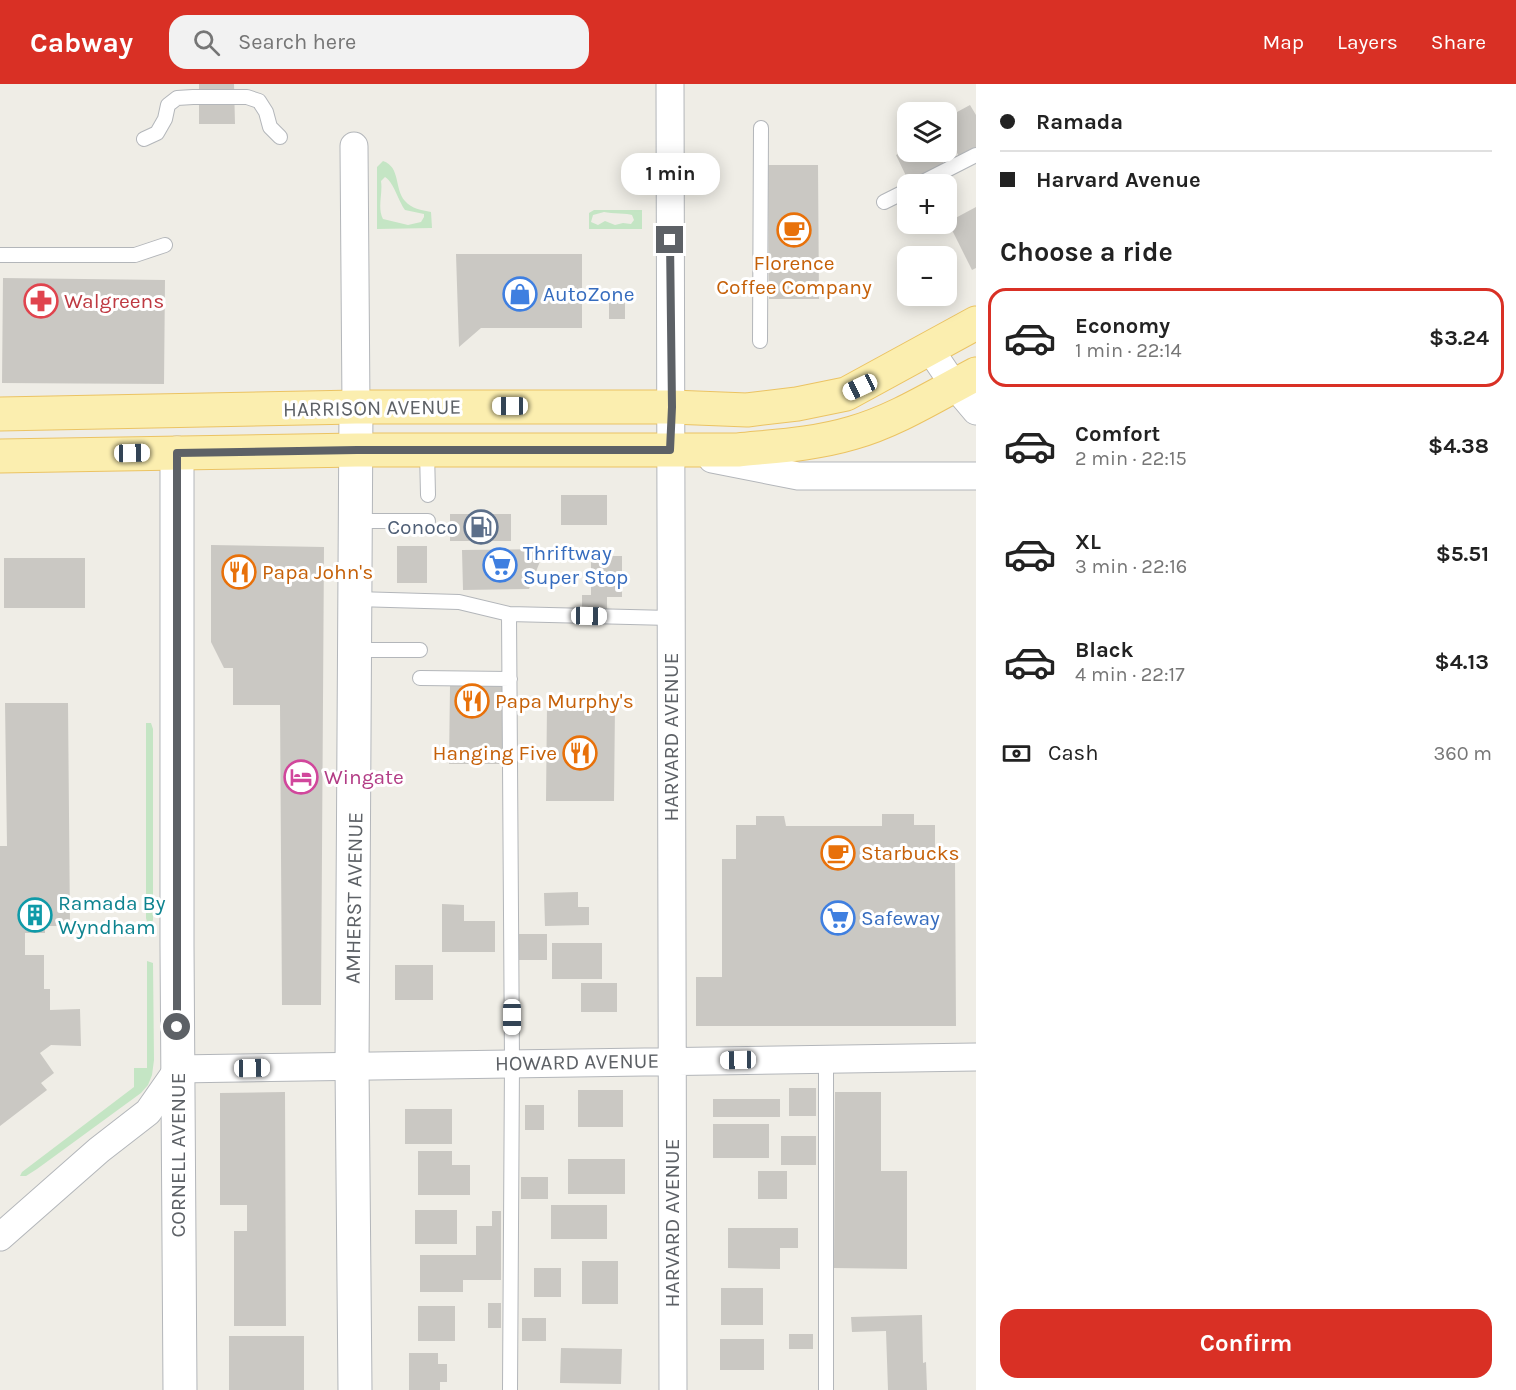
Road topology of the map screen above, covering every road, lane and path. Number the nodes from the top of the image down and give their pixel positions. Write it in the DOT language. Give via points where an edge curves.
graph roads {
  1 [pos="670,84"];
  2 [pos="761,128"];
  3 [pos="280,137"];
  4 [pos="144,139"];
  5 [pos="354,146"];
  6 [pos="976,155"];
  7 [pos="939,174"];
  8 [pos="897,196"];
  9 [pos="884,202"];
  10 [pos="165,244"];
  11 [pos="0,255"];
  12 [pos="976,323"];
  13 [pos="760,341"];
  14 [pos="929,348"];
  15 [pos="965,380"];
  16 [pos="356,407"];
  17 [pos="672,407"];
  18 [pos="976,411"];
  19 [pos="0,414"];
  20 [pos="357,450"];
  21 [pos="670,450"];
  22 [pos="427,451"];
  23 [pos="177,453"];
  24 [pos="0,456"];
  25 [pos="976,476"];
  26 [pos="428,495"];
  27 [pos="356,521"];
  28 [pos="428,521"];
  29 [pos="356,599"];
  30 [pos="509,614"];
  31 [pos="670,618"];
  32 [pos="356,650"];
  33 [pos="420,651"];
  34 [pos="420,678"];
  35 [pos="510,680"];
  36 [pos="976,1057"];
  37 [pos="826,1059"];
  38 [pos="672,1061"];
  39 [pos="512,1063"];
  40 [pos="352,1066"];
  41 [pos="178,1069"];
  42 [pos="0,1237"];
  43 [pos="180,1390"];
  44 [pos="355,1390"];
  45 [pos="510,1390"];
  46 [pos="673,1390"];
  47 [pos="826,1390"];
  1 -- 17 [label="street, HARVARD AVENUE"];
  2 -- 13 [label="lane"];
  3 -- 4 [label="lane" via="270,127 259,101 247,97 193,97 177,98 168,105 157,133"];
  5 -- 16 [label="street"];
  6 -- 7 [label="lane"];
  8 -- 9 [label="lane"];
  10 -- 11 [label="lane" via="135,255"];
  12 -- 14 [label="main road, HARRISON AVENUE"];
  14 -- 15 [label="street"];
  14 -- 17 [label="main road, HARRISON AVENUE" via="846,394 747,410"];
  15 -- 18 [label="street"];
  15 -- 21 [label="main road, HARRISON AVENUE" via="853,433 738,450"];
  16 -- 17 [label="main road, HARRISON AVENUE"];
  16 -- 19 [label="main road, HARRISON AVENUE"];
  16 -- 20 [label="street, AMHERST AVENUE"];
  17 -- 21 [label="street, HARVARD AVENUE"];
  20 -- 22 [label="main road, HARRISON AVENUE"];
  20 -- 23 [label="main road, HARRISON AVENUE"];
  20 -- 27 [label="street, AMHERST AVENUE"];
  21 -- 22 [label="main road, HARRISON AVENUE"];
  21 -- 25 [label="street" via="798,476"];
  21 -- 31 [label="street, HARVARD AVENUE"];
  22 -- 26 [label="lane"];
  23 -- 24 [label="main road, HARRISON AVENUE"];
  23 -- 41 [label="street, CORNELL AVENUE"];
  27 -- 28 [label="lane"];
  27 -- 29 [label="street, AMHERST AVENUE"];
  29 -- 30 [label="lane" via="459,602"];
  29 -- 32 [label="street, AMHERST AVENUE"];
  30 -- 31 [label="lane"];
  30 -- 35 [label="lane"];
  31 -- 38 [label="street, HARVARD AVENUE"];
  32 -- 33 [label="lane"];
  32 -- 40 [label="street, AMHERST AVENUE"];
  34 -- 35 [label="lane"];
  35 -- 39 [label="lane"];
  36 -- 37 [label="street, HOWARD AVENUE"];
  37 -- 38 [label="street, HOWARD AVENUE"];
  37 -- 47 [label="lane"];
  38 -- 39 [label="street, HOWARD AVENUE"];
  38 -- 46 [label="street, HARVARD AVENUE"];
  39 -- 40 [label="street, HOWARD AVENUE"];
  39 -- 45 [label="lane"];
  40 -- 41 [label="street, HOWARD AVENUE"];
  40 -- 44 [label="street, AMHERST AVENUE"];
  41 -- 42 [label="street" via="148,1112"];
  41 -- 43 [label="street, CORNELL AVENUE"];
}
